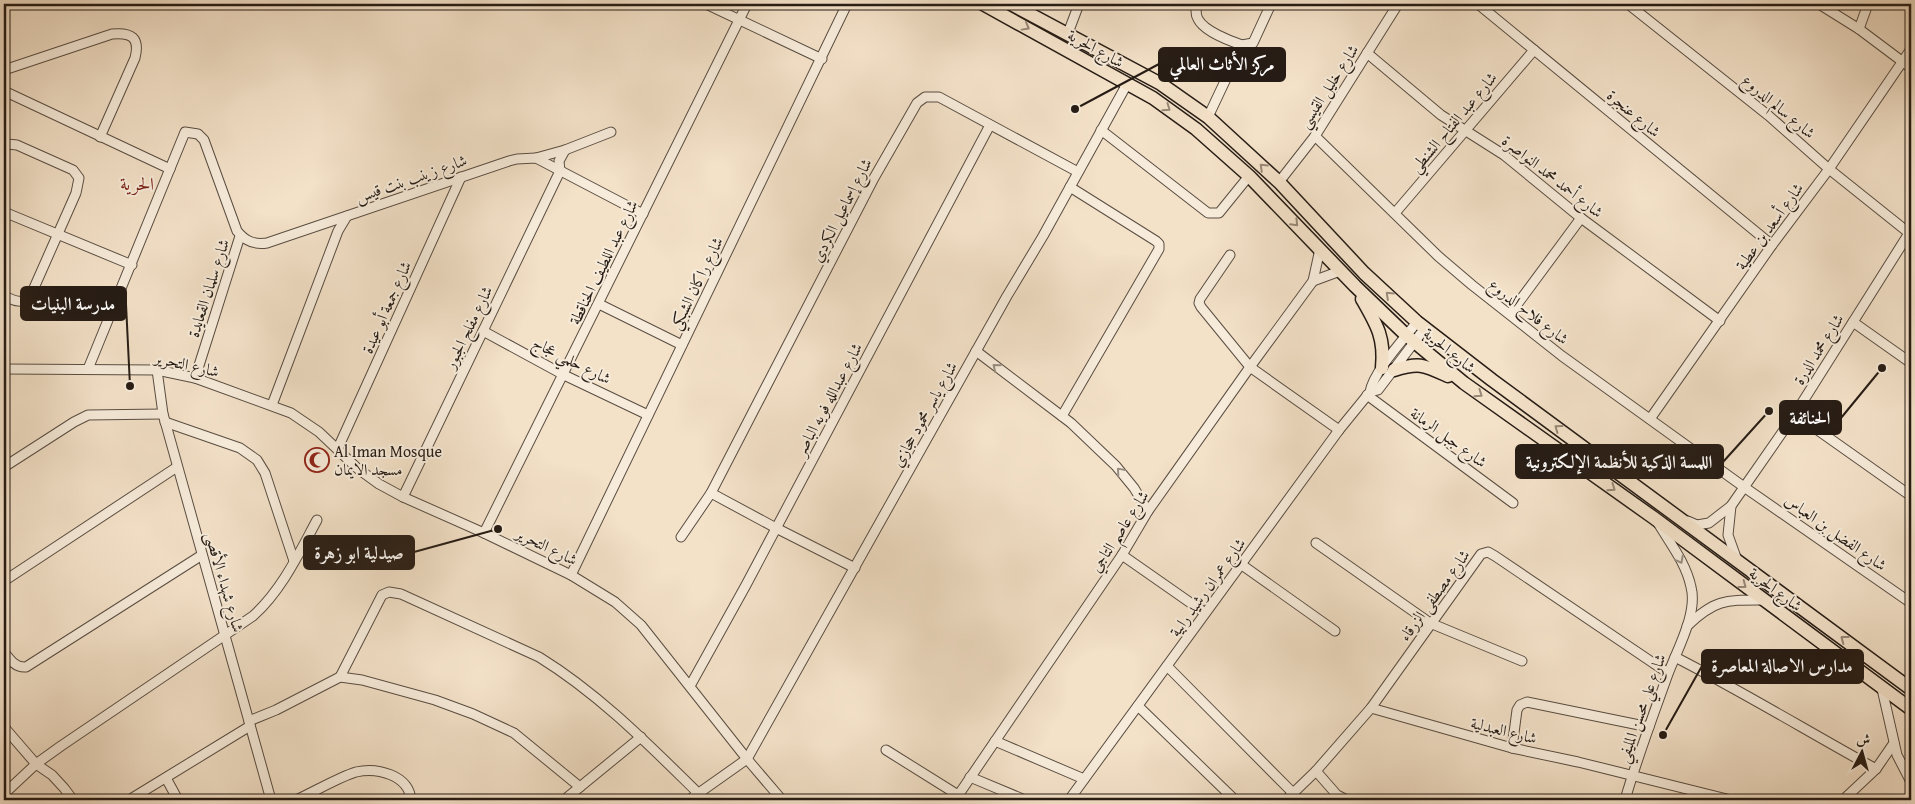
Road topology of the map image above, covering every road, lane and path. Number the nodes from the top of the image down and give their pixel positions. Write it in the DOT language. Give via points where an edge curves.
graph roads {
  1 [pos="706,4"];
  2 [pos="747,4"];
  3 [pos="847,4"];
  4 [pos="983,4"];
  5 [pos="1011,4"];
  6 [pos="1078,4"];
  7 [pos="1197,4"];
  8 [pos="1271,4"];
  9 [pos="1398,4"];
  10 [pos="1478,4"];
  11 [pos="1819,4"];
  12 [pos="1868,4"];
  13 [pos="1633,5"];
  14 [pos="739,19"];
  15 [pos="1859,29"];
  16 [pos="1068,33"];
  17 [pos="1242,46"];
  18 [pos="1911,49"];
  19 [pos="1534,50"];
  20 [pos="1367,53"];
  21 [pos="822,59"];
  22 [pos="1903,62"];
  23 [pos="1911,68"];
  24 [pos="4,70"];
  25 [pos="1127,84"];
  26 [pos="4,91"];
  27 [pos="1208,117"];
  28 [pos="990,125"];
  29 [pos="1465,129"];
  30 [pos="1102,130"];
  31 [pos="611,132"];
  32 [pos="1315,136"];
  33 [pos="100,137"];
  34 [pos="4,146"];
  35 [pos="565,150"];
  36 [pos="536,158"];
  37 [pos="170,168"];
  38 [pos="1829,169"];
  39 [pos="560,171"];
  40 [pos="1078,172"];
  41 [pos="1249,176"];
  42 [pos="460,177"];
  43 [pos="1279,182"];
  44 [pos="1070,187"];
  45 [pos="4,212"];
  46 [pos="1395,213"];
  47 [pos="643,214"];
  48 [pos="347,216"];
  49 [pos="1581,218"];
  50 [pos="1910,231"];
  51 [pos="58,234"];
  52 [pos="240,236"];
  53 [pos="1772,245"];
  54 [pos="1320,249"];
  55 [pos="1230,255"];
  56 [pos="132,264"];
  57 [pos="1340,271"];
  58 [pos="1313,281"];
  59 [pos="1355,286"];
  60 [pos="4,296"];
  61 [pos="599,304"];
  62 [pos="1510,314"];
  63 [pos="1720,321"];
  64 [pos="1852,322"];
  65 [pos="1421,325"];
  66 [pos="483,331"];
  67 [pos="1410,339"];
  68 [pos="682,346"];
  69 [pos="976,351"];
  70 [pos="1911,362"];
  71 [pos="1250,367"];
  72 [pos="4,369"];
  73 [pos="88,369"];
  74 [pos="1388,369"];
  75 [pos="157,370"];
  76 [pos="564,374"];
  77 [pos="195,378"];
  78 [pos="1464,383"];
  79 [pos="1368,393"];
  80 [pos="272,405"];
  81 [pos="1795,414"];
  82 [pos="648,415"];
  83 [pos="1062,416"];
  84 [pos="164,418"];
  85 [pos="1650,420"];
  86 [pos="1339,430"];
  87 [pos="338,448"];
  88 [pos="4,467"];
  89 [pos="177,467"];
  90 [pos="1744,487"];
  91 [pos="711,493"];
  92 [pos="1911,496"];
  93 [pos="403,497"];
  94 [pos="1513,503"];
  95 [pos="1731,506"];
  96 [pos="1148,511"];
  97 [pos="1654,518"];
  98 [pos="318,520"];
  99 [pos="1684,520"];
  100 [pos="776,528"];
  101 [pos="484,533"];
  102 [pos="681,537"];
  103 [pos="1316,543"];
  104 [pos="202,555"];
  105 [pos="1122,555"];
  106 [pos="1737,560"];
  107 [pos="294,561"];
  108 [pos="1242,564"];
  109 [pos="855,568"];
  110 [pos="571,575"];
  111 [pos="4,581"];
  112 [pos="1763,600"];
  113 [pos="1911,603"];
  114 [pos="1205,613"];
  115 [pos="1430,623"];
  116 [pos="1687,626"];
  117 [pos="1334,631"];
  118 [pos="225,636"];
  119 [pos="4,652"];
  120 [pos="1675,657"];
  121 [pos="1522,661"];
  122 [pos="1167,666"];
  123 [pos="1668,673"];
  124 [pos="340,677"];
  125 [pos="690,686"];
  126 [pos="1882,689"];
  127 [pos="1911,689"];
  128 [pos="1138,706"];
  129 [pos="1371,708"];
  130 [pos="1911,709"];
  131 [pos="250,724"];
  132 [pos="4,727"];
  133 [pos="1650,727"];
  134 [pos="641,737"];
  135 [pos="995,741"];
  136 [pos="1894,743"];
  137 [pos="1512,748"];
  138 [pos="886,750"];
  139 [pos="747,759"];
  140 [pos="36,764"];
  141 [pos="1876,769"];
  142 [pos="1316,771"];
  143 [pos="970,776"];
  144 [pos="1632,776"];
  145 [pos="166,778"];
  146 [pos="1084,779"];
  147 [pos="1911,782"];
  148 [pos="580,787"];
  149 [pos="698,793"];
  150 [pos="1293,793"];
  151 [pos="4,794"];
  152 [pos="956,798"];
  153 [pos="73,800"];
  154 [pos="129,800"];
  155 [pos="178,800"];
  156 [pos="271,800"];
  157 [pos="296,800"];
  158 [pos="411,800"];
  159 [pos="564,800"];
  160 [pos="689,800"];
  161 [pos="782,800"];
  162 [pos="1025,800"];
  163 [pos="1069,800"];
  164 [pos="1235,800"];
  165 [pos="1286,800"];
  166 [pos="1346,800"];
  167 [pos="1625,800"];
  168 [pos="1731,800"];
  169 [pos="1843,800"];
  1 -- 14 [label="street"];
  2 -- 14 [label="street, شارع عبد اللطيف الحناقطة"];
  3 -- 21 [label="street, شارع راكان الشبكي"];
  4 -- 25 [label="highway, شارع الحرية, one-way"];
  5 -- 16 [label="highway, شارع الحرية"];
  6 -- 16 [label="street"];
  7 -- 17 [label="street" via="1197,18 1203,26"];
  8 -- 17 [label="street" via="1254,43"];
  9 -- 20 [label="street, شارع خليل القيسي"];
  10 -- 19 [label="street, شارع عنجرة"];
  11 -- 15 [label="street"];
  12 -- 15 [label="street"];
  13 -- 38 [label="street, شارع سالم الدروع"];
  14 -- 21 [label="street"];
  14 -- 47 [label="street, شارع عبد اللطيف الحناقطة"];
  15 -- 22 [label="street"];
  16 -- 27 [label="highway, شارع الحرية" via="1161,84"];
  17 -- 27 [label="street"];
  18 -- 22 [label="street, شارع أسعد بن عطية"];
  19 -- 29 [label="street, شارع عبد الفتاح الشنطي"];
  19 -- 53 [label="street, شارع عنجرة"];
  20 -- 29 [label="street, شارع أحمد محمد النواصرة" via="1441,115"];
  20 -- 32 [label="street, شارع خليل القيسي"];
  21 -- 68 [label="street, شارع راكان الشبكي"];
  22 -- 23 [label="street"];
  22 -- 38 [label="street, شارع أسعد بن عطية"];
  24 -- 33 [label="street" via="112,34 133,36 137,49 135,58"];
  25 -- 30 [label="street, شارع ياسر محمود حجازي"];
  25 -- 41 [label="highway, شارع الحرية, one-way" via="1196,129"];
  26 -- 33 [label="street"];
  43 -- 27 [label="highway, شارع الحرية, one-way"];
  28 -- 40 [label="street, شارع إسماعيل الكردي"];
  28 -- 91 [label="street, شارع إسماعيل الكردي" via="939,97 925,97 916,104 874,178"];
  28 -- 100 [label="street, شارع عبدالله فويه الباصر"];
  29 -- 46 [label="street, شارع عبد الفتاح الشنطي"];
  29 -- 49 [label="street, شارع أحمد محمد النواصرة"];
  30 -- 40 [label="street, شارع ياسر محمود حجازي"];
  30 -- 41 [label="street" via="1208,212 1219,213"];
  31 -- 35 [label="street, شارع زينب بنت قيس"];
  32 -- 43 [label="street, شارع خليل القيسي"];
  32 -- 46 [label="street, شارع فلاح الدروع"];
  33 -- 37 [label="street"];
  34 -- 51 [label="street" via="16,145 76,174 76,193"];
  35 -- 36 [label="street, شارع زينب بنت قيس"];
  35 -- 39 [label="street, شارع مفلح الجبور" via="559,161"];
  36 -- 39 [label="street"];
  36 -- 42 [label="street, شارع زينب بنت قيس" via="517,159"];
  37 -- 52 [label="street, شارع سلمان القعايدة" via="185,132 201,136"];
  37 -- 56 [label="street, شارع سلمان القعايدة"];
  38 -- 50 [label="street, شارع سالم الدروع"];
  38 -- 53 [label="street, شارع أسعد بن عطية"];
  39 -- 47 [label="street"];
  39 -- 66 [label="street, شارع مفلح الجبور"];
  40 -- 44 [label="street, شارع ياسر محمود حجازي"];
  41 -- 54 [label="highway, شارع الحرية, one-way"];
  42 -- 48 [label="street, شارع زينب بنت قيس"];
  42 -- 87 [label="street, شارع جمعة أبو عيدة"];
  65 -- 43 [label="highway, شارع الحرية, one-way" via="1364,273"];
  44 -- 69 [label="street, شارع ياسر محمود حجازي"];
  44 -- 83 [label="street" via="1156,241 1159,249"];
  45 -- 51 [label="street"];
  46 -- 62 [label="street, شارع فلاح الدروع" via="1438,256"];
  47 -- 61 [label="street, شارع عبد اللطيف الحناقطة"];
  48 -- 52 [label="street, شارع سلمان القعايدة" via="267,243 250,242"];
  48 -- 80 [label="street, شارع زينب بنت قيس" via="338,231"];
  49 -- 62 [label="street"];
  49 -- 63 [label="street, شارع أحمد محمد النواصرة"];
  50 -- 64 [label="street, شارع محمد الدرة"];
  51 -- 56 [label="street"];
  51 -- 60 [label="street" via="28,299 19,301"];
  52 -- 77 [label="street, شارع سلمان القعايدة"];
  53 -- 63 [label="street, شارع أسعد بن عطية"];
  54 -- 57 [label="highway, شارع الحرية"];
  54 -- 58 [label="street, شارع عاصم التاجي"];
  55 -- 71 [label="street" via="1199,303"];
  56 -- 73 [label="street, شارع سلمان القعايدة"];
  57 -- 58 [label="street"];
  57 -- 59 [label="highway, شارع الحرية"];
  58 -- 71 [label="street, شارع عاصم التاجي"];
  59 -- 67 [label="highway, شارع الحرية"];
  59 -- 74 [label="highway" via="1375,322"];
  61 -- 68 [label="street"];
  61 -- 76 [label="street, شارع عبد اللطيف الحناقطة"];
  62 -- 85 [label="street, شارع فلاح الدروع"];
  63 -- 85 [label="street, شارع أسعد بن عطية"];
  64 -- 70 [label="street"];
  64 -- 81 [label="street, شارع محمد الدرة"];
  65 -- 67 [label="street, شارع عمران رشيد رابية"];
  99 -- 65 [label="highway, شارع الحرية, one-way"];
  66 -- 76 [label="street, شارع حلمي عجاج"];
  66 -- 93 [label="street, شارع مفلح الجبور"];
  67 -- 74 [label="street, شارع عمران رشيد رابية"];
  67 -- 78 [label="highway, شارع الحرية"];
  68 -- 82 [label="street, شارع راكان الشبكي"];
  83 -- 69 [label="street, one-way"];
  69 -- 109 [label="street, شارع ياسر محمود حجازي"];
  71 -- 86 [label="street"];
  71 -- 96 [label="street, شارع عاصم التاجي"];
  72 -- 73 [label="street, شارع التحرير"];
  73 -- 75 [label="street, شارع التحرير"];
  74 -- 78 [label="highway" via="1425,366"];
  74 -- 79 [label="street, شارع عمران رشيد رابية" via="1371,385"];
  75 -- 77 [label="street, شارع التحرير"];
  75 -- 84 [label="street, شارع شهداء الأقصى"];
  76 -- 82 [label="street, شارع حلمي عجاج"];
  76 -- 101 [label="street, شارع عبد اللطيف الحناقطة"];
  77 -- 80 [label="street, شارع التحرير"];
  78 -- 97 [label="highway, شارع الحرية, one-way"];
  79 -- 86 [label="street, شارع عمران رشيد رابية"];
  79 -- 94 [label="street, شارع جبل الرمانة"];
  80 -- 87 [label="street, شارع التحرير" via="307,423"];
  81 -- 90 [label="street, شارع محمد الدرة"];
  81 -- 92 [label="street"];
  82 -- 110 [label="street, شارع راكان الشبكي"];
  96 -- 83 [label="street, one-way" via="1116,466"];
  84 -- 88 [label="street" via="88,415"];
  84 -- 89 [label="street, شارع شهداء الأقصى"];
  84 -- 107 [label="street" via="240,448 257,460 265,473"];
  85 -- 90 [label="street, شارع فلاح الدروع"];
  86 -- 108 [label="street, شارع عمران رشيد رابية"];
  87 -- 93 [label="street, شارع التحرير" via="367,476"];
  89 -- 104 [label="street, شارع شهداء الأقصى"];
  89 -- 111 [label="street"];
  90 -- 95 [label="street, شارع محمد الدرة"];
  90 -- 113 [label="street, شارع الفضل بن العباس"];
  91 -- 100 [label="street"];
  91 -- 102 [label="street, شارع إسماعيل الكردي"];
  93 -- 101 [label="street, شارع التحرير"];
  95 -- 99 [label="street, شارع محمد الدرة" via="1709,523"];
  95 -- 106 [label="street, شارع محمد الدرة" via="1728,535"];
  96 -- 105 [label="street, شارع عاصم التاجي"];
  97 -- 112 [label="highway, شارع الحرية, one-way"];
  97 -- 116 [label="street, شارع علي محسن المليفي, one-way" via="1679,556 1692,589"];
  98 -- 107 [label="street"];
  99 -- 106 [label="highway, شارع الحرية"];
  100 -- 109 [label="street"];
  100 -- 125 [label="street, شارع عبدالله فويه الباصر"];
  101 -- 110 [label="street, شارع التحرير"];
  103 -- 115 [label="street"];
  104 -- 118 [label="street, شارع شهداء الأقصى"];
  104 -- 119 [label="street" via="26,667 12,662"];
  105 -- 114 [label="street"];
  105 -- 135 [label="street, شارع عاصم التاجي"];
  127 -- 106 [label="highway, شارع الحرية, one-way"];
  107 -- 118 [label="street" via="267,603"];
  108 -- 114 [label="street, شارع عمران رشيد رابية"];
  108 -- 117 [label="street"];
  109 -- 139 [label="street, شارع ياسر محمود حجازي"];
  110 -- 125 [label="street, شارع التحرير" via="615,602 636,620"];
  112 -- 116 [label="street, شارع علي محسن المليفي" via="1723,601 1699,614"];
  112 -- 126 [label="highway, شارع الحرية"];
  114 -- 122 [label="street, شارع عمران رشيد رابية"];
  115 -- 121 [label="street"];
  115 -- 123 [label="street, شارع مصطفى الزرقاء" via="1476,559 1488,552"];
  115 -- 129 [label="street, شارع مصطفى الزرقاء"];
  116 -- 120 [label="street, شارع علي محسن المليفي"];
  118 -- 131 [label="street, شارع شهداء الأقصى"];
  118 -- 140 [label="street"];
  120 -- 123 [label="street, شارع علي محسن المليفي"];
  120 -- 141 [label="street"];
  122 -- 128 [label="street, شارع عمران رشيد رابية"];
  122 -- 150 [label="street"];
  123 -- 133 [label="street, شارع علي محسن المليفي"];
  124 -- 131 [label="street"];
  124 -- 134 [label="street" via="382,595 394,592 539,657 596,697"];
  124 -- 148 [label="street" via="380,684 473,714 514,733"];
  125 -- 139 [label="street, شارع التحرير"];
  126 -- 130 [label="highway, شارع الحرية"];
  126 -- 136 [label="street"];
  128 -- 146 [label="street, شارع عمران رشيد رابية"];
  128 -- 164 [label="street"];
  129 -- 137 [label="street, شارع العبدلية"];
  129 -- 142 [label="street, شارع مصطفى الزرقاء"];
  131 -- 145 [label="street"];
  131 -- 156 [label="street, شارع شهداء الأقصى"];
  132 -- 140 [label="street"];
  133 -- 137 [label="street" via="1527,702 1517,710"];
  133 -- 144 [label="street, شارع علي محسن المليفي"];
  134 -- 148 [label="street"];
  134 -- 149 [label="street"];
  135 -- 143 [label="street, شارع عاصم التاجي"];
  135 -- 146 [label="street"];
  136 -- 141 [label="street"];
  136 -- 147 [label="street"];
  137 -- 144 [label="street, شارع العبدلية"];
  138 -- 152 [label="street"];
  139 -- 149 [label="street"];
  139 -- 161 [label="street, شارع التحرير"];
  140 -- 151 [label="street"];
  140 -- 153 [label="street" via="52,775"];
  141 -- 169 [label="street"];
  142 -- 150 [label="street, شارع مصطفى الزرقاء"];
  142 -- 166 [label="street" via="1337,795"];
  143 -- 152 [label="street, شارع عاصم التاجي"];
  143 -- 162 [label="street"];
  144 -- 167 [label="street, شارع علي محسن المليفي"];
  144 -- 168 [label="street, شارع العبدلية"];
  145 -- 154 [label="street"];
  145 -- 155 [label="street"];
  146 -- 163 [label="street, شارع عمران رشيد رابية"];
  148 -- 159 [label="street"];
  149 -- 160 [label="street"];
  150 -- 165 [label="street, شارع مصطفى الزرقاء"];
  157 -- 158 [label="street" via="354,773 369,771 396,777 408,788"];
}
